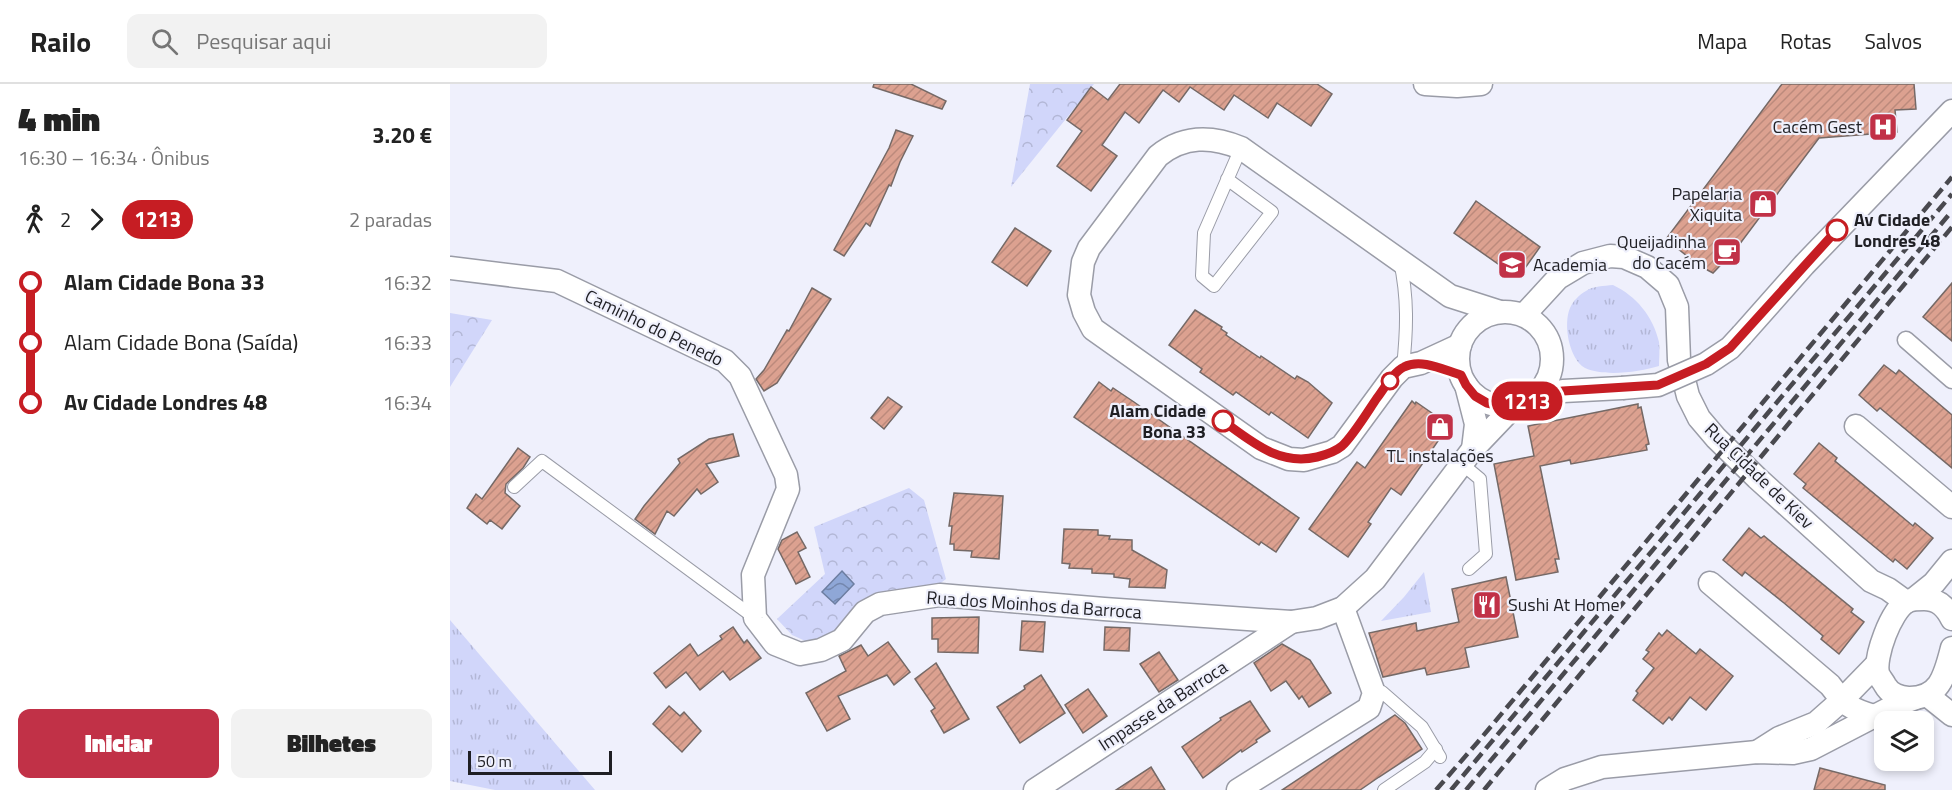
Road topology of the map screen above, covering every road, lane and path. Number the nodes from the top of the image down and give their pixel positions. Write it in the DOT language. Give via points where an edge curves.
graph roads {
  1 [pos="1425,84"];
  2 [pos="1481,84"];
  3 [pos="1952,111"];
  4 [pos="1241,148"];
  5 [pos="1227,179"];
  6 [pos="1400,261"];
  7 [pos="450,268"];
  8 [pos="1569,272"];
  9 [pos="1450,296"];
  10 [pos="1500,312"];
  11 [pos="1524,315"];
  12 [pos="1906,340"];
  13 [pos="1462,342"];
  14 [pos="1550,347"];
  15 [pos="1412,365"];
  16 [pos="1463,380"];
  17 [pos="1952,380"];
  18 [pos="1622,388"];
  19 [pos="1534,397"];
  20 [pos="1514,406"];
  21 [pos="1856,426"];
  22 [pos="1467,456"];
  23 [pos="514,486"];
  24 [pos="1952,507"];
  25 [pos="1952,561"];
  26 [pos="1469,569"];
  27 [pos="1871,581"];
  28 [pos="1710,583"];
  29 [pos="1910,600"];
  30 [pos="1343,608"];
  31 [pos="755,618"];
  32 [pos="1952,619"];
  33 [pos="1291,622"];
  34 [pos="1888,623"];
  35 [pos="1951,658"];
  36 [pos="1877,664"];
  37 [pos="1374,693"];
  38 [pos="1921,696"];
  39 [pos="1842,700"];
  40 [pos="1887,711"];
  41 [pos="1952,715"];
  42 [pos="1874,717"];
  43 [pos="1757,752"];
  44 [pos="1035,790"];
  45 [pos="1238,790"];
  46 [pos="1384,790"];
  47 [pos="1547,790"];
  1 -- 2 [label="street"];
  3 -- 18 [label="street, bridge" via="1730,348 1706,364 1658,385"];
  4 -- 5 [label="lane"];
  4 -- 6 [label="street"];
  4 -- 15 [label="street" via="1210,138 1180,142 1158,156 1089,248 1083,262 1079,295 1093,329 1261,448 1289,459 1321,456 1342,446 1392,378"];
  5 -- 5 [label="lane" via="1204,233 1202,276 1214,286 1272,212"];
  6 -- 9 [label="street"];
  6 -- 15 [label="lane"];
  7 -- 31 [label="street, Caminho do Penedo" via="557,281 726,361 740,376 786,475 788,489 753,575"];
  8 -- 11 [label="street, Rua Cidade de Kiev" via="1558,278"];
  8 -- 14 [label="street" via="1551,306"];
  8 -- 27 [label="street, Rua Cidade de Kiev" via="1596,258 1624,257 1647,267 1668,285 1677,307 1678,360 1699,418"];
  9 -- 10 [label="street"];
  9 -- 13 [label="street"];
  10 -- 11 [label="street"];
  10 -- 13 [label="street" via="1478,320"];
  11 -- 14 [label="street" via="1533,321"];
  12 -- 17 [label="street"];
  13 -- 15 [label="street"];
  13 -- 16 [label="street" via="1459,365"];
  14 -- 18 [label="street" via="1579,380"];
  14 -- 19 [label="street" via="1550,376"];
  15 -- 16 [label="street"];
  16 -- 20 [label="street" via="1475,396 1487,403"];
  16 -- 22 [label="street" via="1476,424"];
  18 -- 19 [label="street" via="1563,391"];
  19 -- 20 [label="street"];
  20 -- 22 [label="street"];
  21 -- 24 [label="street"];
  22 -- 26 [label="lane" via="1480,479 1486,554"];
  22 -- 30 [label="street" via="1375,579"];
  23 -- 31 [label="lane" via="542,461"];
  25 -- 29 [label="street" via="1934,583"];
  27 -- 29 [label="street, Rua Cidade de Kiev"];
  27 -- 34 [label="street, Rua Cidade de Kiev"];
  28 -- 39 [label="street" via="1830,685"];
  29 -- 32 [label="street, Rua Cidade de Kiev" via="1938,602"];
  29 -- 34 [label="street"];
  30 -- 33 [label="street, Rua dos Moinhos da Barroca"];
  30 -- 37 [label="street"];
  31 -- 33 [label="street, Rua dos Moinhos da Barroca" via="775,644 800,654 842,640 865,612 880,604 940,595"];
  33 -- 44 [label="street, Impasse da Barroca"];
  34 -- 36 [label="street"];
  35 -- 38 [label="street" via="1934,691"];
  36 -- 38 [label="street" via="1888,690 1897,697"];
  36 -- 39 [label="street"];
  37 -- 45 [label="street" via="1369,708"];
  37 -- 46 [label="lane" via="1382,692 1422,727 1438,753"];
  38 -- 40 [label="street"];
  38 -- 41 [label="street"];
  39 -- 42 [label="street" via="1855,711"];
  39 -- 43 [label="street" via="1816,723"];
  42 -- 43 [label="street" via="1811,749"];
  43 -- 47 [label="street" via="1602,767 1565,779"];
}
